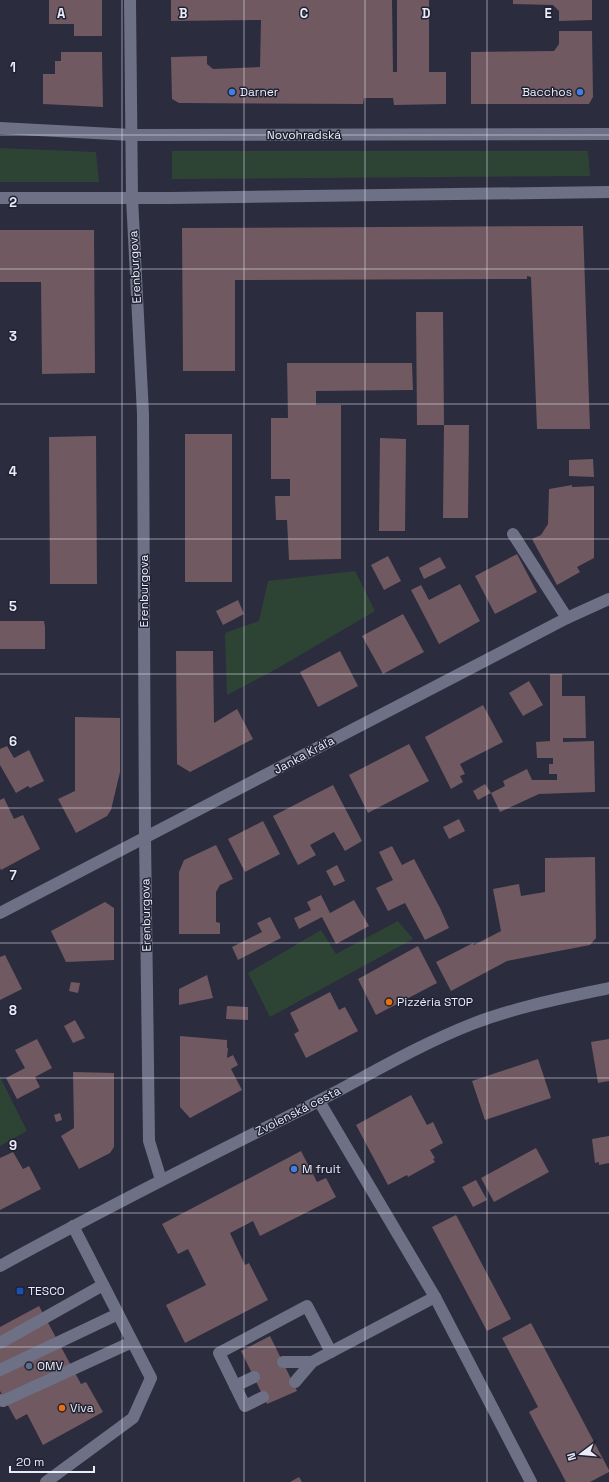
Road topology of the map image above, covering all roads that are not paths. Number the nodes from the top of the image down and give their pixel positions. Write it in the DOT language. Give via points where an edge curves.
graph roads {
  1 [pos="130,0"];
  2 [pos="0,128"];
  3 [pos="609,134"];
  4 [pos="132,135"];
  5 [pos="609,192"];
  6 [pos="0,198"];
  7 [pos="132,198"];
  8 [pos="513,534"];
  9 [pos="609,598"];
  10 [pos="567,618"];
  11 [pos="145,838"];
  12 [pos="0,913"];
  13 [pos="609,988"];
  14 [pos="319,1101"];
  15 [pos="161,1180"];
  16 [pos="73,1226"];
  17 [pos="0,1266"];
  18 [pos="103,1285"];
  19 [pos="436,1297"];
  20 [pos="118,1314"];
  21 [pos="132,1342"];
  22 [pos="0,1344"];
  23 [pos="331,1352"];
  24 [pos="283,1362"];
  25 [pos="312,1362"];
  26 [pos="0,1370"];
  27 [pos="254,1377"];
  28 [pos="294,1382"];
  29 [pos="235,1386"];
  30 [pos="264,1397"];
  31 [pos="0,1400"];
  32 [pos="46,1482"];
  33 [pos="531,1482"];
  1 -- 4 [label="street, Erenburgova"];
  2 -- 4 [label="street, Novohradská"];
  3 -- 4 [label="street, Novohradská"];
  4 -- 7 [label="street, Erenburgova"];
  5 -- 7 [label="street"];
  6 -- 7 [label="street"];
  7 -- 11 [label="street, Erenburgova" via="143,414"];
  8 -- 10 [label="street"];
  9 -- 10 [label="street, Janka Kráľa"];
  10 -- 11 [label="street, Janka Kráľa"];
  11 -- 12 [label="street, Janka Kráľa"];
  11 -- 15 [label="street, Erenburgova" via="149,1141"];
  13 -- 14 [label="street, Zvolenská cesta" via="536,1003 472,1024 395,1059"];
  14 -- 15 [label="street, Zvolenská cesta"];
  14 -- 19 [label="street"];
  15 -- 16 [label="street, Zvolenská cesta"];
  16 -- 17 [label="street, Zvolenská cesta"];
  16 -- 18 [label="street"];
  18 -- 20 [label="street"];
  18 -- 22 [label="street"];
  19 -- 23 [label="street"];
  19 -- 33 [label="street"];
  20 -- 21 [label="street"];
  20 -- 26 [label="street"];
  21 -- 31 [label="street" via="3,1401"];
  21 -- 32 [label="street" via="151,1378 132,1418"];
  23 -- 25 [label="street"];
  23 -- 29 [label="street" via="307,1306 219,1352"];
  24 -- 25 [label="street"];
  25 -- 28 [label="street"];
  27 -- 29 [label="street"];
  29 -- 30 [label="street" via="245,1406"];
}
